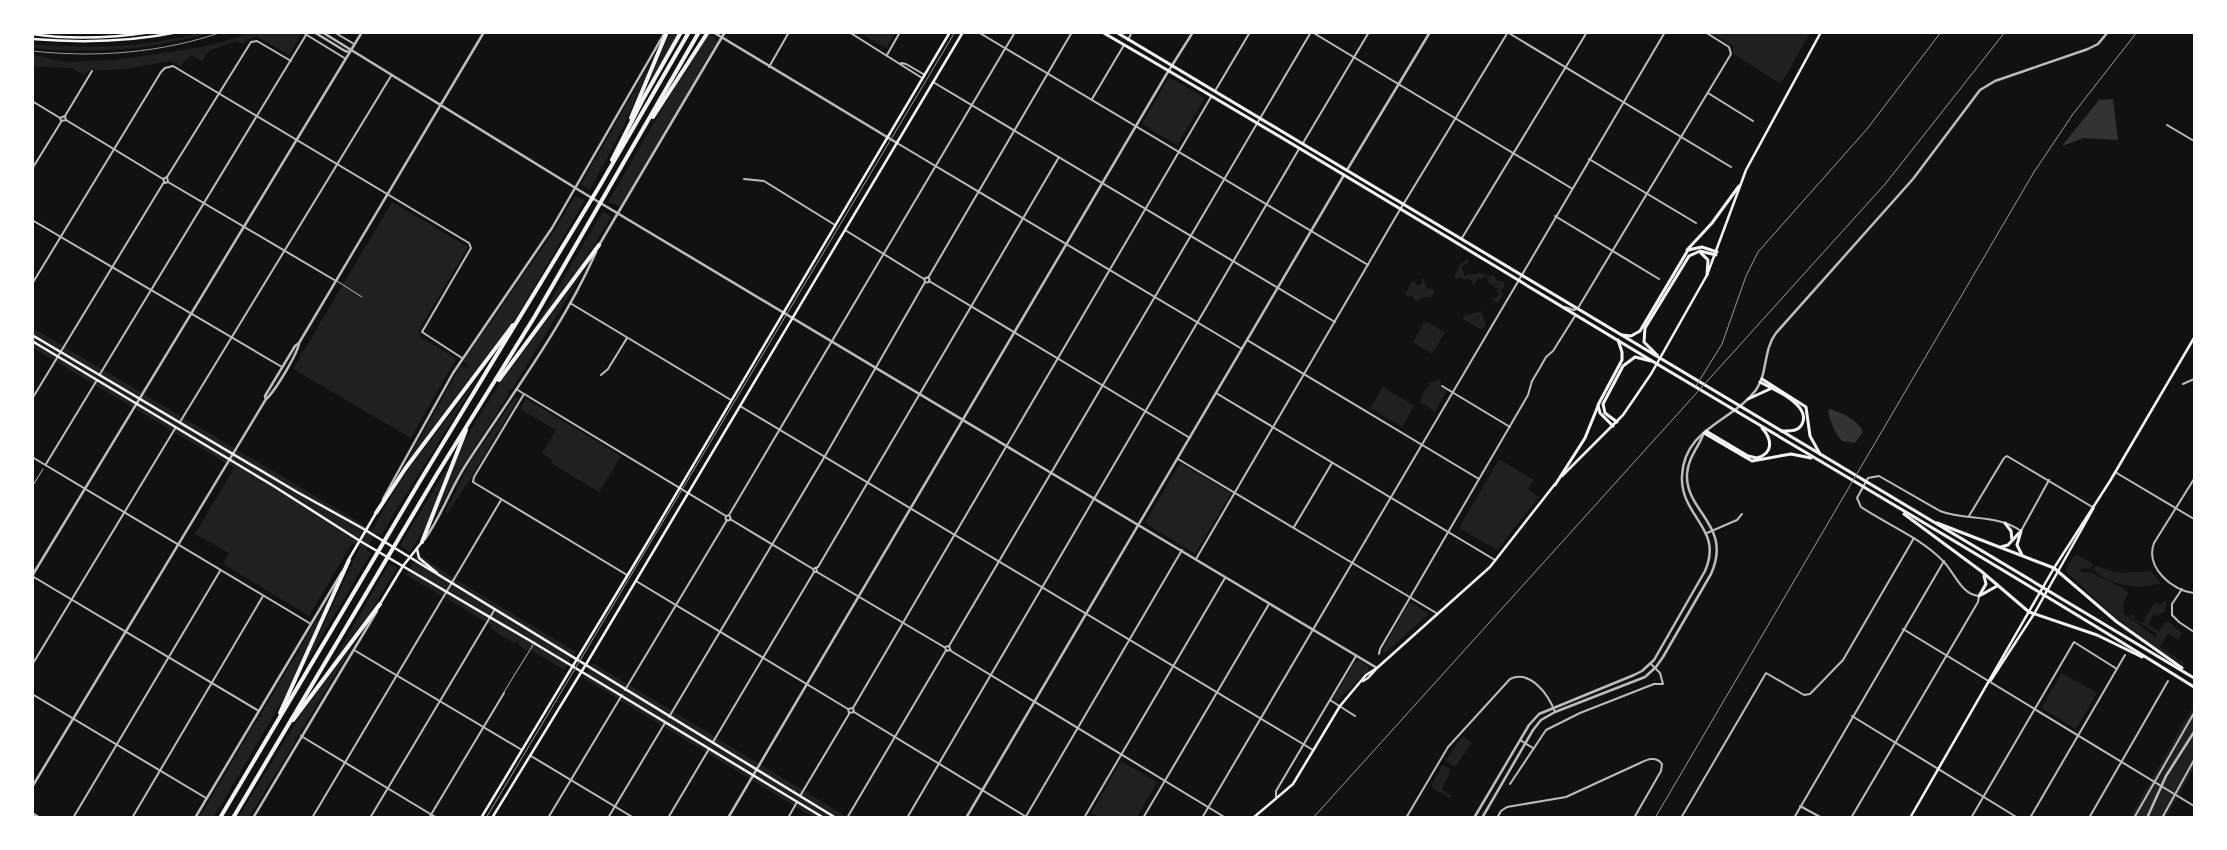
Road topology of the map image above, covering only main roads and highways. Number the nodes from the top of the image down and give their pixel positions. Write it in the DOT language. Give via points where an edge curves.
graph roads {
  1 [pos="142,32"];
  2 [pos="152,32"];
  3 [pos="178,32"];
  4 [pos="666,32"];
  5 [pos="681,32"];
  6 [pos="689,32"];
  7 [pos="699,32"];
  8 [pos="708,32"];
  9 [pos="950,32"];
  10 [pos="963,32"];
  11 [pos="1102,32"];
  12 [pos="1116,32"];
  13 [pos="1821,32"];
  14 [pos="32,34"];
  15 [pos="132,35"];
  16 [pos="32,39"];
  17 [pos="620,144"];
  18 [pos="620,170"];
  19 [pos="1739,186"];
  20 [pos="599,187"];
  21 [pos="599,245"];
  22 [pos="1700,251"];
  23 [pos="1685,253"];
  24 [pos="1716,253"];
  25 [pos="1707,275"];
  26 [pos="524,313"];
  27 [pos="32,335"];
  28 [pos="1621,335"];
  29 [pos="2194,338"];
  30 [pos="1618,340"];
  31 [pos="32,342"];
  32 [pos="1652,352"];
  33 [pos="1649,359"];
  34 [pos="1771,388"];
  35 [pos="485,397"];
  36 [pos="1748,399"];
  37 [pos="1600,400"];
  38 [pos="470,419"];
  39 [pos="1616,422"];
  40 [pos="1758,424"];
  41 [pos="1613,426"];
  42 [pos="1780,431"];
  43 [pos="1822,457"];
  44 [pos="1821,462"];
  45 [pos="1555,485"];
  46 [pos="1896,507"];
  47 [pos="2094,508"];
  48 [pos="376,513"];
  49 [pos="1919,514"];
  50 [pos="2005,523"];
  51 [pos="366,531"];
  52 [pos="360,541"];
  53 [pos="422,542"];
  54 [pos="2011,542"];
  55 [pos="2000,547"];
  56 [pos="417,548"];
  57 [pos="410,557"];
  58 [pos="2024,557"];
  59 [pos="349,560"];
  60 [pos="403,566"];
  61 [pos="2054,568"];
  62 [pos="1980,571"];
  63 [pos="2060,571"];
  64 [pos="442,577"];
  65 [pos="1998,586"];
  66 [pos="380,604"];
  67 [pos="2029,612"];
  68 [pos="2034,614"];
  69 [pos="576,660"];
  70 [pos="2156,663"];
  71 [pos="572,666"];
  72 [pos="585,666"];
  73 [pos="582,671"];
  74 [pos="2194,678"];
  75 [pos="1989,682"];
  76 [pos="2194,687"];
  77 [pos="274,727"];
  78 [pos="282,734"];
  79 [pos="220,818"];
  80 [pos="233,818"];
  81 [pos="481,818"];
  82 [pos="492,818"];
  83 [pos="824,818"];
  84 [pos="836,818"];
  85 [pos="1252,818"];
  86 [pos="1910,818"];
  1 -- 15 [label="main road"];
  2 -- 15 [label="main road"];
  3 -- 16 [label="main road" via="114,41"];
  4 -- 17 [label="highway"];
  5 -- 17 [label="highway"];
  6 -- 20 [label="highway"];
  7 -- 18 [label="highway"];
  8 -- 18 [label="highway"];
  9 -- 69 [label="main road"];
  10 -- 72 [label="main road"];
  11 -- 30 [label="main road"];
  12 -- 28 [label="main road"];
  13 -- 19 [label="main road"];
  14 -- 15 [label="main road" via="72,38"];
  17 -- 20 [label="highway"];
  18 -- 35 [label="highway"];
  19 -- 23 [label="main road"];
  19 -- 24 [label="main road"];
  20 -- 26 [label="highway"];
  21 -- 35 [label="highway"];
  22 -- 24 [label="main road"];
  22 -- 25 [label="main road" via="1708,260"];
  22 -- 32 [label="main road" via="1687,258 1644,331 1644,342"];
  23 -- 24 [label="main road" via="1698,246"];
  23 -- 28 [label="main road" via="1641,330 1631,336"];
  24 -- 25 [label="main road"];
  25 -- 39 [label="main road" via="1642,390"];
  26 -- 48 [label="highway" via="405,469"];
  26 -- 77 [label="highway"];
  27 -- 51 [label="main road"];
  28 -- 32 [label="main road"];
  29 -- 47 [label="main road"];
  30 -- 33 [label="main road"];
  30 -- 37 [label="main road" via="1622,360"];
  31 -- 52 [label="main road" via="230,459"];
  32 -- 42 [label="main road"];
  33 -- 39 [label="main road" via="1635,357 1625,363 1604,401 1605,413"];
  33 -- 40 [label="main road"];
  34 -- 36 [label="main road"];
  34 -- 42 [label="main road" via="1797,404 1803,413 1803,423 1799,428"];
  34 -- 43 [label="main road" via="1761,380 1806,407 1810,436"];
  35 -- 38 [label="highway"];
  37 -- 41 [label="main road" via="1600,414"];
  37 -- 45 [label="main road" via="1584,438"];
  38 -- 53 [label="highway"];
  38 -- 78 [label="highway"];
  39 -- 41 [label="main road"];
  40 -- 44 [label="main road"];
  40 -- 44 [label="main road" via="1771,443 1767,452 1757,458 1705,432 1752,461 1791,454"];
  41 -- 45 [label="main road"];
  42 -- 43 [label="main road"];
  43 -- 49 [label="main road"];
  44 -- 46 [label="main road"];
  45 -- 85 [label="main road" via="1496,560 1372,670 1340,706 1296,780"];
  46 -- 62 [label="main road"];
  46 -- 70 [label="main road"];
  47 -- 61 [label="main road"];
  47 -- 63 [label="main road"];
  48 -- 51 [label="main road"];
  49 -- 55 [label="main road"];
  49 -- 74 [label="main road"];
  50 -- 54 [label="main road" via="2011,531"];
  51 -- 52 [label="main road"];
  51 -- 57 [label="main road"];
  52 -- 59 [label="main road"];
  52 -- 60 [label="main road"];
  53 -- 56 [label="main road"];
  54 -- 55 [label="main road"];
  54 -- 58 [label="main road" via="2021,530 2017,545"];
  55 -- 58 [label="main road"];
  56 -- 57 [label="main road"];
  56 -- 64 [label="main road" via="419,558"];
  57 -- 60 [label="main road"];
  57 -- 64 [label="main road"];
  58 -- 61 [label="main road"];
  59 -- 77 [label="highway"];
  60 -- 66 [label="main road"];
  60 -- 71 [label="main road"];
  61 -- 63 [label="main road"];
  61 -- 67 [label="main road"];
  62 -- 65 [label="main road"];
  62 -- 65 [label="main road" via="1986,584 1979,596"];
  63 -- 68 [label="main road"];
  63 -- 74 [label="main road" via="2117,622"];
  64 -- 69 [label="main road"];
  65 -- 67 [label="main road"];
  66 -- 78 [label="highway"];
  67 -- 68 [label="main road"];
  67 -- 75 [label="main road"];
  68 -- 70 [label="main road" via="2097,634"];
  68 -- 75 [label="main road"];
  69 -- 71 [label="main road"];
  69 -- 72 [label="main road"];
  70 -- 76 [label="main road"];
  71 -- 73 [label="main road"];
  71 -- 81 [label="main road"];
  72 -- 73 [label="main road"];
  72 -- 84 [label="main road"];
  73 -- 82 [label="main road"];
  73 -- 83 [label="main road"];
  75 -- 86 [label="main road"];
  77 -- 79 [label="highway"];
  78 -- 80 [label="highway"];
}
